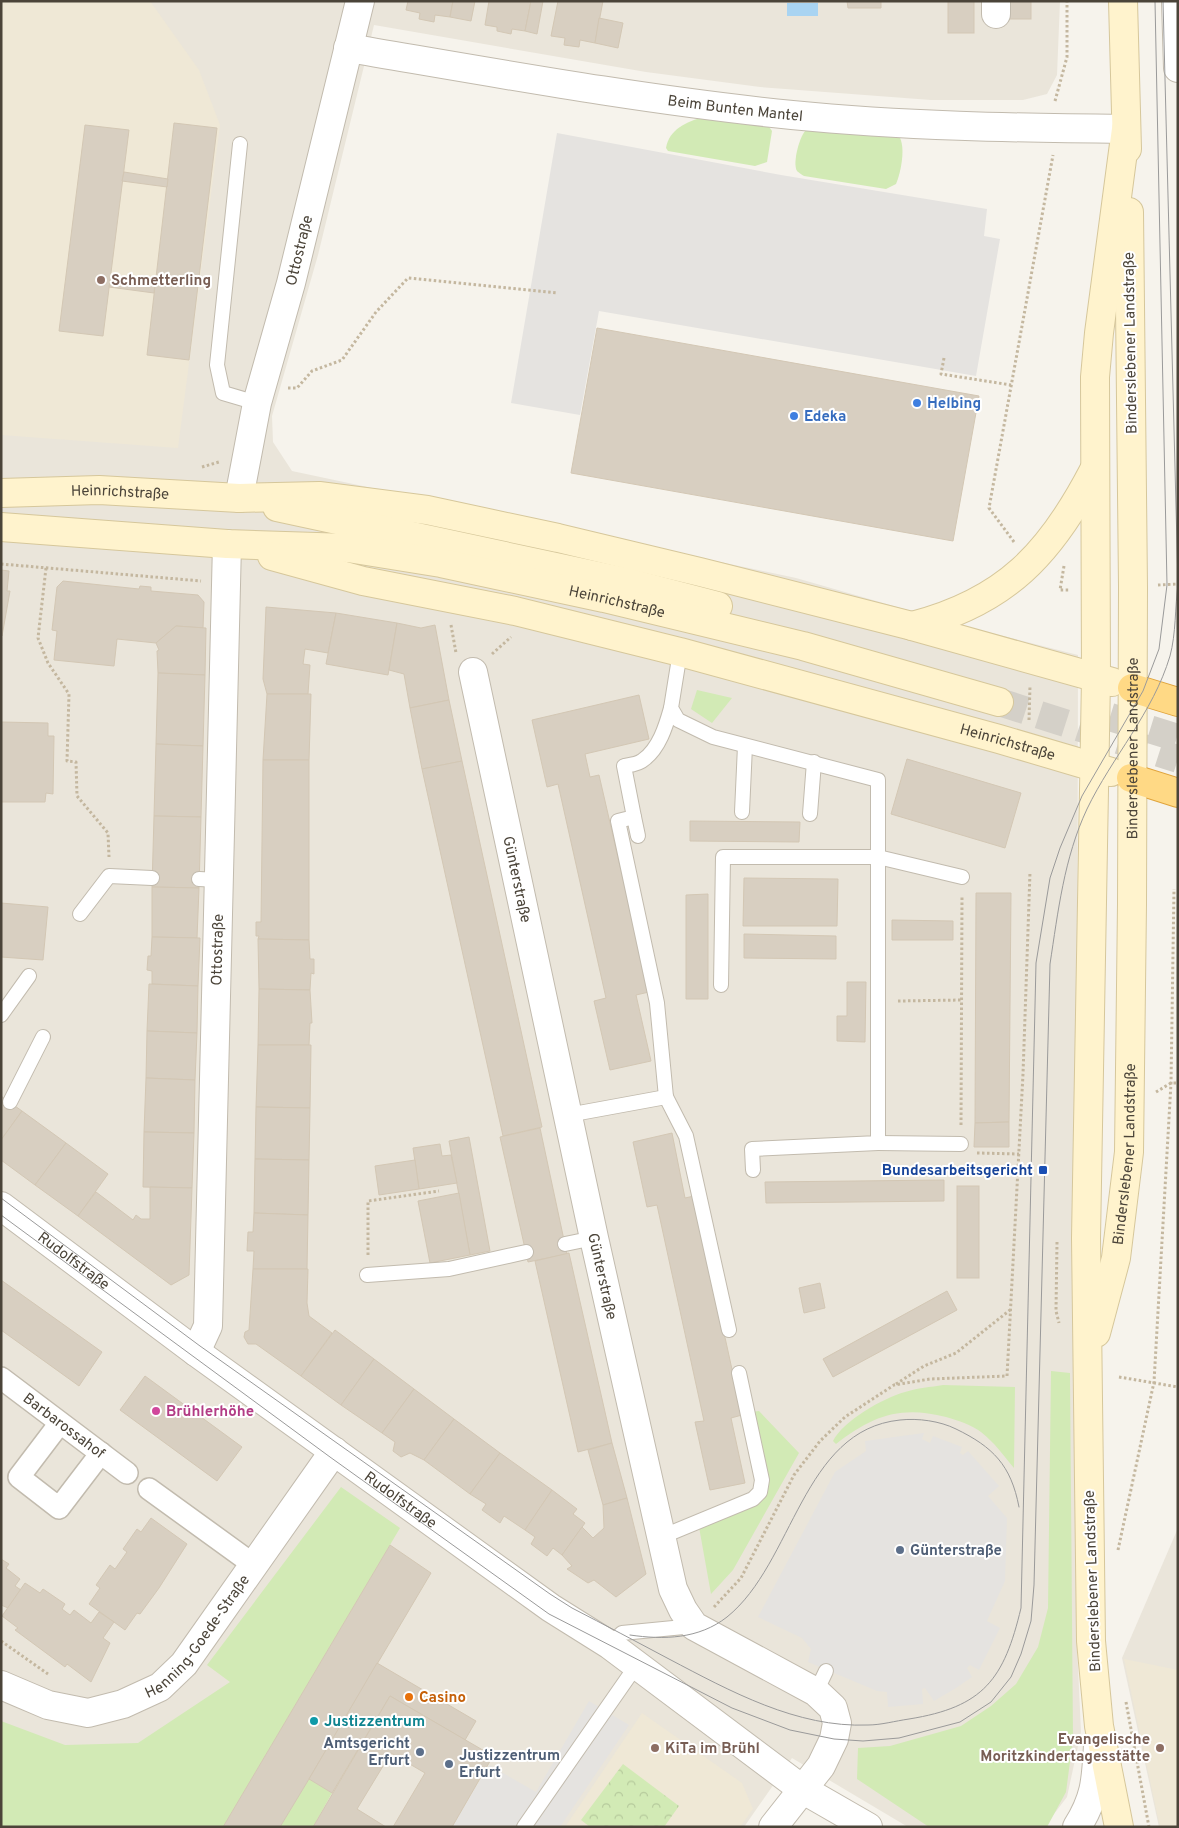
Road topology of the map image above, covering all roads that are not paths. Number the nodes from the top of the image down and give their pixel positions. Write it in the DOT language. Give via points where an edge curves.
graph roads {
  1 [pos="360,1"];
  2 [pos="1123,1"];
  3 [pos="1176,1"];
  4 [pos="1177,29"];
  5 [pos="348,48"];
  6 [pos="1178,68"];
  7 [pos="1126,130"];
  8 [pos="240,144"];
  9 [pos="257,403"];
  10 [pos="1096,466"];
  11 [pos="1,493"];
  12 [pos="239,498"];
  13 [pos="1,527"];
  14 [pos="227,544"];
  15 [pos="912,626"];
  16 [pos="680,652"];
  17 [pos="465,664"];
  18 [pos="1096,678"];
  19 [pos="1132,688"];
  20 [pos="1178,702"];
  21 [pos="671,708"];
  22 [pos="745,746"];
  23 [pos="814,762"];
  24 [pos="1093,767"];
  25 [pos="1131,778"];
  26 [pos="1178,793"];
  27 [pos="742,812"];
  28 [pos="810,814"];
  29 [pos="634,817"];
  30 [pos="638,836"];
  31 [pos="878,857"];
  32 [pos="962,877"];
  33 [pos="152,878"];
  34 [pos="80,914"];
  35 [pos="29,976"];
  36 [pos="721,985"];
  37 [pos="1,1016"];
  38 [pos="43,1037"];
  39 [pos="666,1097"];
  40 [pos="10,1102"];
  41 [pos="568,1115"];
  42 [pos="878,1143"];
  43 [pos="961,1144"];
  44 [pos="753,1170"];
  45 [pos="1,1206"];
  46 [pos="594,1238"];
  47 [pos="565,1244"];
  48 [pos="526,1252"];
  49 [pos="368,1275"];
  50 [pos="729,1330"];
  51 [pos="196,1352"];
  52 [pos="1088,1363"];
  53 [pos="739,1373"];
  54 [pos="1,1378"];
  55 [pos="60,1422"];
  56 [pos="334,1451"];
  57 [pos="101,1453"];
  58 [pos="127,1473"];
  59 [pos="149,1489"];
  60 [pos="661,1537"];
  61 [pos="254,1565"];
  62 [pos="694,1626"];
  63 [pos="610,1645"];
  64 [pos="636,1666"];
  65 [pos="1,1685"];
  66 [pos="1099,1726"];
  67 [pos="802,1789"];
  68 [pos="524,1827"];
  69 [pos="773,1827"];
  70 [pos="868,1827"];
  71 [pos="1077,1827"];
  72 [pos="1118,1827"];
  1 -- 5 [label="street, Ottostraße"];
  2 -- 7 [label="main road, Binderslebener Landstraße"];
  3 -- 4 [label="street"];
  4 -- 6 [label="street"];
  5 -- 7 [label="street, Beim Bunten Mantel" via="656,98 792,115 921,125"];
  5 -- 9 [label="street, Ottostraße" via="291,283"];
  7 -- 10 [label="main road, Binderslebener Landstraße" via="1098,333"];
  7 -- 19 [label="main road, Binderslebener Landstraße"];
  8 -- 9 [label="lane" via="217,365 223,393"];
  9 -- 12 [label="street, Ottostraße"];
  10 -- 15 [label="main road" via="1069,515 1049,542 997,592 972,606"];
  10 -- 18 [label="main road, Binderslebener Landstraße"];
  11 -- 12 [label="main road, Heinrichstraße" via="99,490"];
  12 -- 14 [label="main road, Heinrichstraße" via="630,583 1002,693 604,598 441,563 348,548"];
  12 -- 15 [label="main road, Heinrichstraße" via="319,496 427,510 558,538"];
  13 -- 14 [label="main road, Heinrichstraße"];
  14 -- 16 [label="main road, Heinrichstraße" via="363,581 524,613"];
  14 -- 51 [label="street, Ottostraße" via="208,880 208,1326"];
  15 -- 18 [label="main road"];
  16 -- 21 [label="lane"];
  16 -- 24 [label="main road, Heinrichstraße"];
  17 -- 41 [label="street, Günterstraße"];
  18 -- 19 [label="main road"];
  18 -- 24 [label="main road, Binderslebener Landstraße"];
  19 -- 20 [label="highway"];
  19 -- 25 [label="main road, Binderslebener Landstraße"];
  21 -- 22 [label="lane" via="678,720 690,727"];
  21 -- 29 [label="lane" via="665,730 655,747 643,761 624,766"];
  22 -- 23 [label="lane"];
  22 -- 27 [label="lane"];
  23 -- 28 [label="lane"];
  23 -- 31 [label="lane" via="878,780"];
  24 -- 25 [label="main road, Heinrichstraße"];
  24 -- 52 [label="main road, Binderslebener Landstraße" via="1086,1238"];
  25 -- 26 [label="highway"];
  25 -- 52 [label="main road, Binderslebener Landstraße" via="1128,1152 1116,1258"];
  29 -- 30 [label="lane"];
  29 -- 39 [label="lane" via="618,821 657,1004"];
  31 -- 32 [label="lane"];
  31 -- 36 [label="lane" via="723,857"];
  31 -- 42 [label="lane"];
  33 -- 34 [label="lane" via="109,876"];
  35 -- 37 [label="lane"];
  38 -- 40 [label="lane"];
  39 -- 41 [label="lane"];
  39 -- 50 [label="lane" via="686,1136"];
  41 -- 46 [label="street, Günterstraße"];
  42 -- 43 [label="lane"];
  42 -- 44 [label="lane" via="752,1149"];
  45 -- 51 [label="street, Rudolfstraße"];
  46 -- 47 [label="lane"];
  46 -- 60 [label="street, Günterstraße"];
  48 -- 49 [label="lane" via="449,1270"];
  51 -- 56 [label="street, Rudolfstraße"];
  52 -- 66 [label="main road, Binderslebener Landstraße" via="1091,1641"];
  53 -- 60 [label="lane" via="762,1480 760,1492 753,1499"];
  54 -- 55 [label="street, Barbarossahof"];
  55 -- 57 [label="street, Barbarossahof"];
  55 -- 57 [label="street" via="19,1477 59,1508"];
  56 -- 61 [label="street, Henning-Goede-Straße"];
  56 -- 63 [label="street, Rudolfstraße" via="551,1608"];
  57 -- 58 [label="street, Barbarossahof"];
  59 -- 61 [label="street"];
  60 -- 62 [label="street, Günterstraße" via="674,1589 682,1610"];
  61 -- 65 [label="street, Henning-Goede-Straße" via="184,1664 160,1687 122,1704 88,1713 48,1705"];
  62 -- 63 [label="lane" via="622,1634"];
  62 -- 67 [label="street, Günterstraße" via="821,1681 837,1723 834,1739 821,1766"];
  63 -- 64 [label="street, Rudolfstraße"];
  64 -- 67 [label="street, Rudolfstraße"];
  64 -- 68 [label="lane"];
  66 -- 71 [label="street" via="1096,1782 1089,1807"];
  66 -- 72 [label="main road, Binderslebener Landstraße"];
  67 -- 69 [label="street, Günterstraße"];
  67 -- 70 [label="street, Rudolfstraße"];
}
